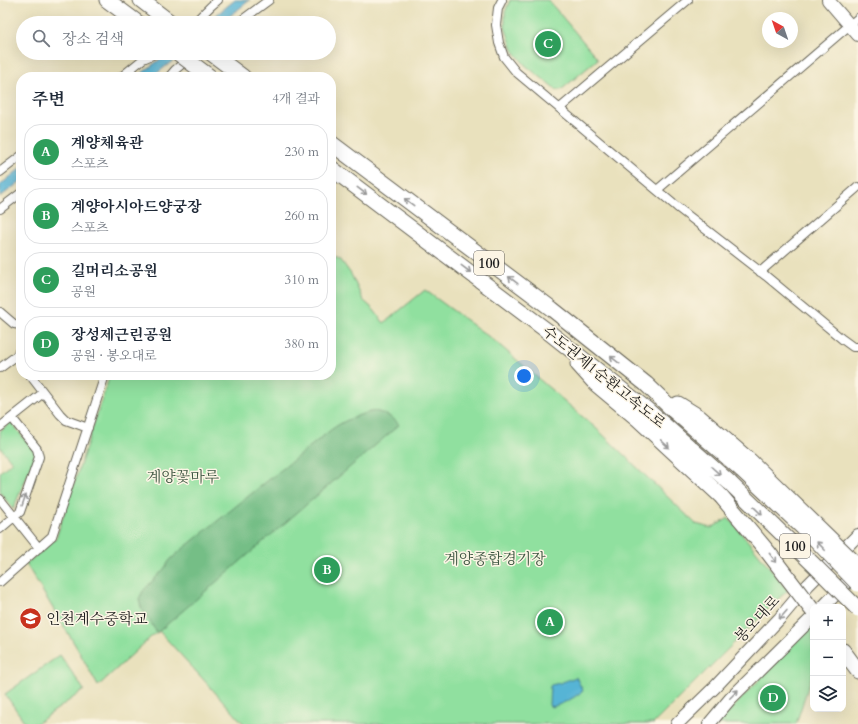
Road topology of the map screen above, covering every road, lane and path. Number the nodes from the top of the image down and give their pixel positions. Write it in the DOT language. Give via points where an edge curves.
graph roads {
  1 [pos="107,0"];
  2 [pos="141,0"];
  3 [pos="218,0"];
  4 [pos="269,0"];
  5 [pos="502,0"];
  6 [pos="688,0"];
  7 [pos="828,0"];
  8 [pos="129,16"];
  9 [pos="162,16"];
  10 [pos="201,16"];
  11 [pos="247,16"];
  12 [pos="854,22"];
  13 [pos="858,35"];
  14 [pos="142,60"];
  15 [pos="187,60"];
  16 [pos="187,60"];
  17 [pos="220,60"];
  18 [pos="127,72"];
  19 [pos="174,72"];
  20 [pos="203,72"];
  21 [pos="236,72"];
  22 [pos="560,108"];
  23 [pos="336,147"];
  24 [pos="16,160"];
  25 [pos="0,172"];
  26 [pos="336,172"];
  27 [pos="858,187"];
  28 [pos="657,190"];
  29 [pos="16,197"];
  30 [pos="0,209"];
  31 [pos="760,272"];
  32 [pos="0,312"];
  33 [pos="16,324"];
  34 [pos="546,330"];
  35 [pos="858,347"];
  36 [pos="16,355"];
  37 [pos="0,368"];
  38 [pos="34,380"];
  39 [pos="104,380"];
  40 [pos="43,393"];
  41 [pos="12,418"];
  42 [pos="0,427"];
  43 [pos="88,428"];
  44 [pos="747,466"];
  45 [pos="0,499"];
  46 [pos="14,517"];
  47 [pos="0,529"];
  48 [pos="858,535"];
  49 [pos="39,548"];
  50 [pos="845,548"];
  51 [pos="858,568"];
  52 [pos="0,582"];
  53 [pos="858,584"];
  54 [pos="826,604"];
  55 [pos="810,607"];
  56 [pos="858,609"];
  57 [pos="810,620"];
  58 [pos="846,655"];
  59 [pos="858,671"];
  60 [pos="677,724"];
  61 [pos="710,724"];
  1 -- 8 [label="highway"];
  2 -- 9 [label="highway"];
  3 -- 10 [label="street"];
  4 -- 11 [label="street"];
  5 -- 22 [label="street" via="498,8 496,25 504,57 516,72"];
  6 -- 22 [label="street"];
  7 -- 12 [label="main road"];
  12 -- 13 [label="main road"];
  12 -- 28 [label="street"];
  14 -- 18 [label="street"];
  15 -- 20 [label="highway, bridge"];
  16 -- 19 [label="street"];
  17 -- 21 [label="highway"];
  22 -- 28 [label="street"];
  44 -- 23 [label="highway, 수도권제1순환고속도로 / 100, one-way" via="671,408 646,384 552,310"];
  24 -- 25 [label="street"];
  26 -- 34 [label="highway, 수도권제1순환고속도로 / 100, one-way"];
  27 -- 31 [label="street"];
  28 -- 31 [label="street"];
  29 -- 30 [label="street"];
  31 -- 35 [label="street" via="842,339"];
  32 -- 33 [label="street"];
  34 -- 55 [label="highway, one-way, bridge" via="596,384 721,496"];
  34 -- 56 [label="highway, 수도권제1순환고속도로 / 100, one-way, bridge" via="646,409 730,484"];
  36 -- 37 [label="street"];
  38 -- 40 [label="street"];
  39 -- 43 [label="street"];
  40 -- 41 [label="street"];
  40 -- 43 [label="street" via="66,420"];
  41 -- 42 [label="street"];
  46 -- 41 [label="street, one-way" via="20,512 39,457 37,449"];
  43 -- 49 [label="street" via="52,536"];
  44 -- 51 [label="highway, bridge"];
  53 -- 44 [label="highway, 수도권제1순환고속도로 / 100, one-way, bridge"];
  45 -- 46 [label="street"];
  46 -- 47 [label="street"];
  46 -- 49 [label="street"];
  48 -- 50 [label="main road, 봉오대로"];
  49 -- 52 [label="street"];
  50 -- 51 [label="main road" via="844,561 851,569"];
  50 -- 60 [label="main road, 봉오대로, one-way" via="742,659"];
  51 -- 54 [label="main road"];
  61 -- 57 [label="main road, one-way" via="730,699"];
  58 -- 59 [label="highway"];
}
